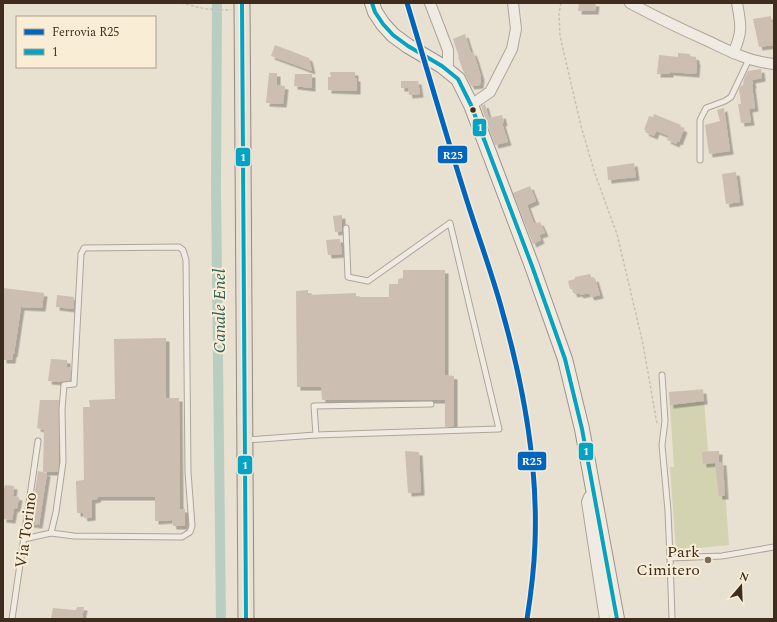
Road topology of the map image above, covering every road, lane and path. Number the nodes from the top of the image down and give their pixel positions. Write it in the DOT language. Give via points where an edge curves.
graph roads {
  1 [pos="181,3"];
  2 [pos="430,3"];
  3 [pos="512,3"];
  4 [pos="561,3"];
  5 [pos="630,3"];
  6 [pos="737,3"];
  7 [pos="237,6"];
  8 [pos="373,8"];
  9 [pos="733,53"];
  10 [pos="749,59"];
  11 [pos="774,64"];
  12 [pos="445,68"];
  13 [pos="471,105"];
  14 [pos="700,160"];
  15 [pos="346,228"];
  16 [pos="662,376"];
  17 [pos="431,404"];
  18 [pos="316,435"];
  19 [pos="245,440"];
  20 [pos="662,440"];
  21 [pos="38,441"];
  22 [pos="594,494"];
  23 [pos="51,533"];
  24 [pos="24,539"];
  25 [pos="774,547"];
  26 [pos="670,558"];
  27 [pos="12,619"];
  28 [pos="246,619"];
  29 [pos="605,619"];
  30 [pos="617,619"];
  31 [pos="672,619"];
  1 -- 7 [label="path" via="206,9"];
  2 -- 12 [label="street" via="448,50"];
  3 -- 13 [label="street" via="516,29 512,48 490,92"];
  4 -- 20 [label="path" via="560,36 581,126 617,234 643,344 655,418"];
  5 -- 9 [label="street"];
  6 -- 9 [label="street" via="741,26 739,42"];
  7 -- 19 [label="main road"];
  8 -- 12 [label="main road" via="393,35"];
  9 -- 10 [label="street"];
  10 -- 11 [label="street"];
  10 -- 14 [label="lane" via="731,97 706,108 700,120"];
  12 -- 13 [label="main road" via="458,79"];
  13 -- 22 [label="main road" via="565,359"];
  15 -- 18 [label="lane" via="348,277 368,281 450,223 499,429"];
  16 -- 20 [label="lane" via="665,421"];
  17 -- 18 [label="lane" via="314,406"];
  18 -- 19 [label="lane"];
  19 -- 28 [label="main road"];
  20 -- 26 [label="lane"];
  21 -- 24 [label="lane, Via Torino"];
  22 -- 29 [label="street" via="588,496 587,502"];
  22 -- 30 [label="main road"];
  23 -- 23 [label="lane" via="63,462 64,385 74,384 81,254 84,248 179,247 183,250 186,260 188,472 192,526 190,532 182,537 74,536"];
  23 -- 24 [label="lane"];
  24 -- 27 [label="lane, Via Torino"];
  25 -- 26 [label="lane" via="722,556"];
  26 -- 31 [label="lane"];
}
